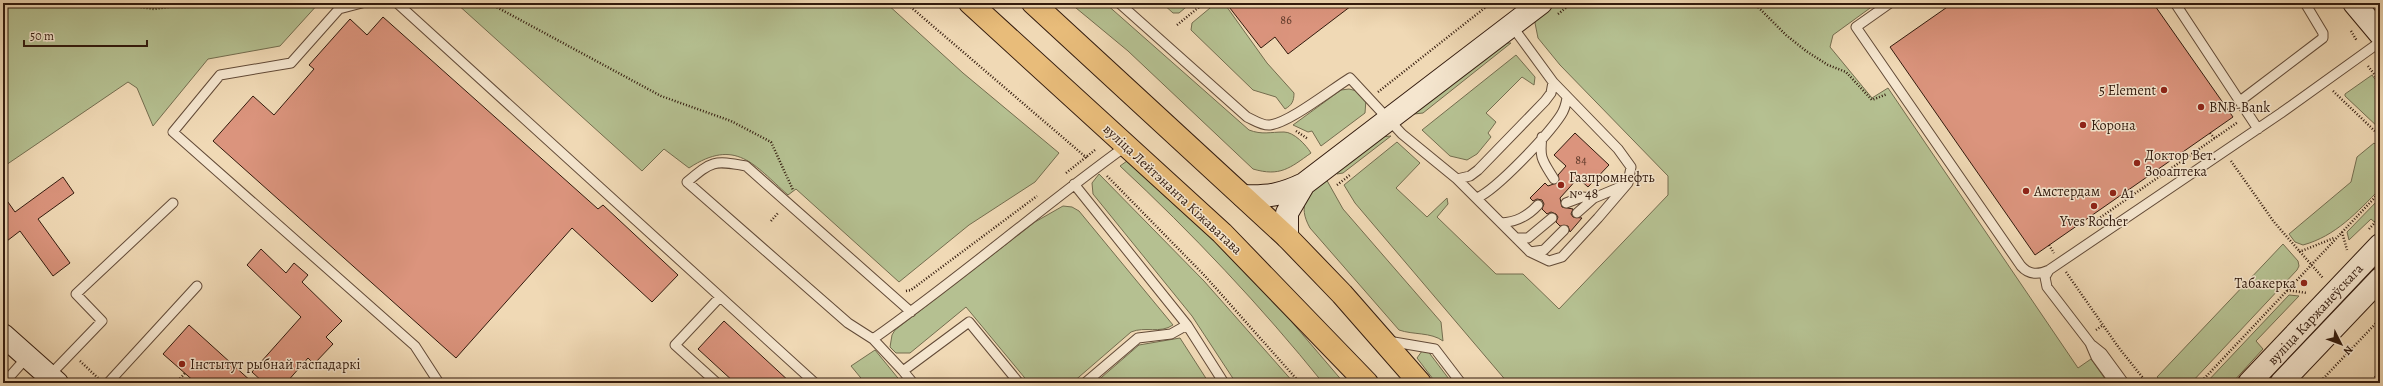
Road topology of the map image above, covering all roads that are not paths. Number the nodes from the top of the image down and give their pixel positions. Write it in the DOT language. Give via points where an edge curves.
graph roads {
  1 [pos="362,3"];
  2 [pos="397,3"];
  3 [pos="970,3"];
  4 [pos="1033,3"];
  5 [pos="1119,3"];
  6 [pos="1541,3"];
  7 [pos="1890,3"];
  8 [pos="2175,3"];
  9 [pos="2305,3"];
  10 [pos="2354,3"];
  11 [pos="2370,3"];
  12 [pos="1512,26"];
  13 [pos="2380,27"];
  14 [pos="2380,34"];
  15 [pos="2380,42"];
  16 [pos="1553,82"];
  17 [pos="1566,98"];
  18 [pos="2240,102"];
  19 [pos="1389,119"];
  20 [pos="2258,129"];
  21 [pos="1542,137"];
  22 [pos="1128,145"];
  23 [pos="1456,179"];
  24 [pos="1554,179"];
  25 [pos="1628,183"];
  26 [pos="1074,184"];
  27 [pos="1304,184"];
  28 [pos="1243,196"];
  29 [pos="1477,198"];
  30 [pos="1594,198"];
  31 [pos="173,203"];
  32 [pos="1566,203"];
  33 [pos="1538,206"];
  34 [pos="1578,213"];
  35 [pos="1552,218"];
  36 [pos="1501,223"];
  37 [pos="1564,230"];
  38 [pos="1287,237"];
  39 [pos="1516,238"];
  40 [pos="2380,245"];
  41 [pos="1530,252"];
  42 [pos="2048,270"];
  43 [pos="2380,279"];
  44 [pos="198,286"];
  45 [pos="720,297"];
  46 [pos="911,312"];
  47 [pos="1187,325"];
  48 [pos="3,335"];
  49 [pos="873,339"];
  50 [pos="1382,340"];
  51 [pos="2090,344"];
  52 [pos="28,356"];
  53 [pos="903,371"];
  54 [pos="53,379"];
  55 [pos="4,383"];
  56 [pos="108,383"];
  57 [pos="439,383"];
  58 [pos="717,383"];
  59 [pos="815,383"];
  60 [pos="913,383"];
  61 [pos="1019,383"];
  62 [pos="1085,383"];
  63 [pos="1224,383"];
  64 [pos="1367,383"];
  65 [pos="1420,383"];
  66 [pos="1461,383"];
  67 [pos="2115,383"];
  68 [pos="2124,383"];
  69 [pos="2250,383"];
  70 [pos="2282,383"];
  1 -- 57 [label="lane" via="339,9 291,63 220,74 173,132 415,346"];
  2 -- 45 [label="lane"];
  3 -- 22 [label="main road, вуліца Лейтэнанта Кіжаватава"];
  4 -- 28 [label="main road"];
  5 -- 19 [label="lane" via="1247,117 1262,124 1270,125 1285,119 1350,78"];
  6 -- 12 [label="street"];
  7 -- 42 [label="lane" via="1856,27 2021,266 2036,274"];
  8 -- 18 [label="lane"];
  9 -- 18 [label="lane" via="2323,33 2320,43"];
  10 -- 14 [label="street"];
  11 -- 13 [label="street"];
  12 -- 16 [label="lane"];
  12 -- 19 [label="street"];
  15 -- 20 [label="lane"];
  16 -- 17 [label="lane"];
  16 -- 23 [label="lane" via="1551,93 1545,101 1478,170 1470,176"];
  17 -- 21 [label="lane" via="1561,116"];
  17 -- 25 [label="lane" via="1618,149 1631,167"];
  18 -- 20 [label="lane"];
  19 -- 23 [label="lane" via="1402,134"];
  19 -- 27 [label="street"];
  20 -- 42 [label="lane"];
  21 -- 24 [label="lane" via="1540,154"];
  21 -- 29 [label="lane" via="1496,187"];
  22 -- 26 [label="lane"];
  22 -- 64 [label="main road, вуліца Лейтэнанта Кіжаватава" via="1269,279"];
  23 -- 29 [label="lane"];
  25 -- 30 [label="lane"];
  25 -- 41 [label="lane" via="1562,257 1549,261"];
  26 -- 46 [label="lane"];
  26 -- 47 [label="lane"];
  27 -- 28 [label="street" via="1270,197"];
  27 -- 38 [label="street" via="1286,213"];
  28 -- 38 [label="main road"];
  29 -- 36 [label="lane"];
  30 -- 32 [label="lane" via="1582,197"];
  30 -- 34 [label="lane"];
  31 -- 54 [label="lane" via="76,294 102,320 71,353"];
  33 -- 36 [label="lane" via="1515,222"];
  35 -- 39 [label="lane" via="1528,238"];
  36 -- 39 [label="lane"];
  37 -- 41 [label="lane" via="1544,250"];
  38 -- 50 [label="main road"];
  39 -- 41 [label="lane"];
  40 -- 69 [label="street, вуліца Каржанеўскага"];
  42 -- 51 [label="lane" via="2047,287"];
  43 -- 70 [label="street, вуліца Каржанеўскага"];
  44 -- 56 [label="lane"];
  45 -- 58 [label="lane" via="675,345"];
  45 -- 59 [label="lane"];
  46 -- 49 [label="lane"];
  46 -- 49 [label="lane" via="746,166 720,161 703,168 687,182 848,323"];
  47 -- 62 [label="lane" via="1171,334 1138,338"];
  47 -- 63 [label="lane"];
  48 -- 52 [label="street"];
  49 -- 53 [label="lane"];
  50 -- 65 [label="main road"];
  50 -- 66 [label="lane" via="1435,349"];
  51 -- 67 [label="lane"];
  51 -- 68 [label="lane" via="2102,353"];
  52 -- 54 [label="street"];
  52 -- 55 [label="lane"];
  53 -- 60 [label="lane"];
  53 -- 61 [label="lane" via="969,322"];
}
